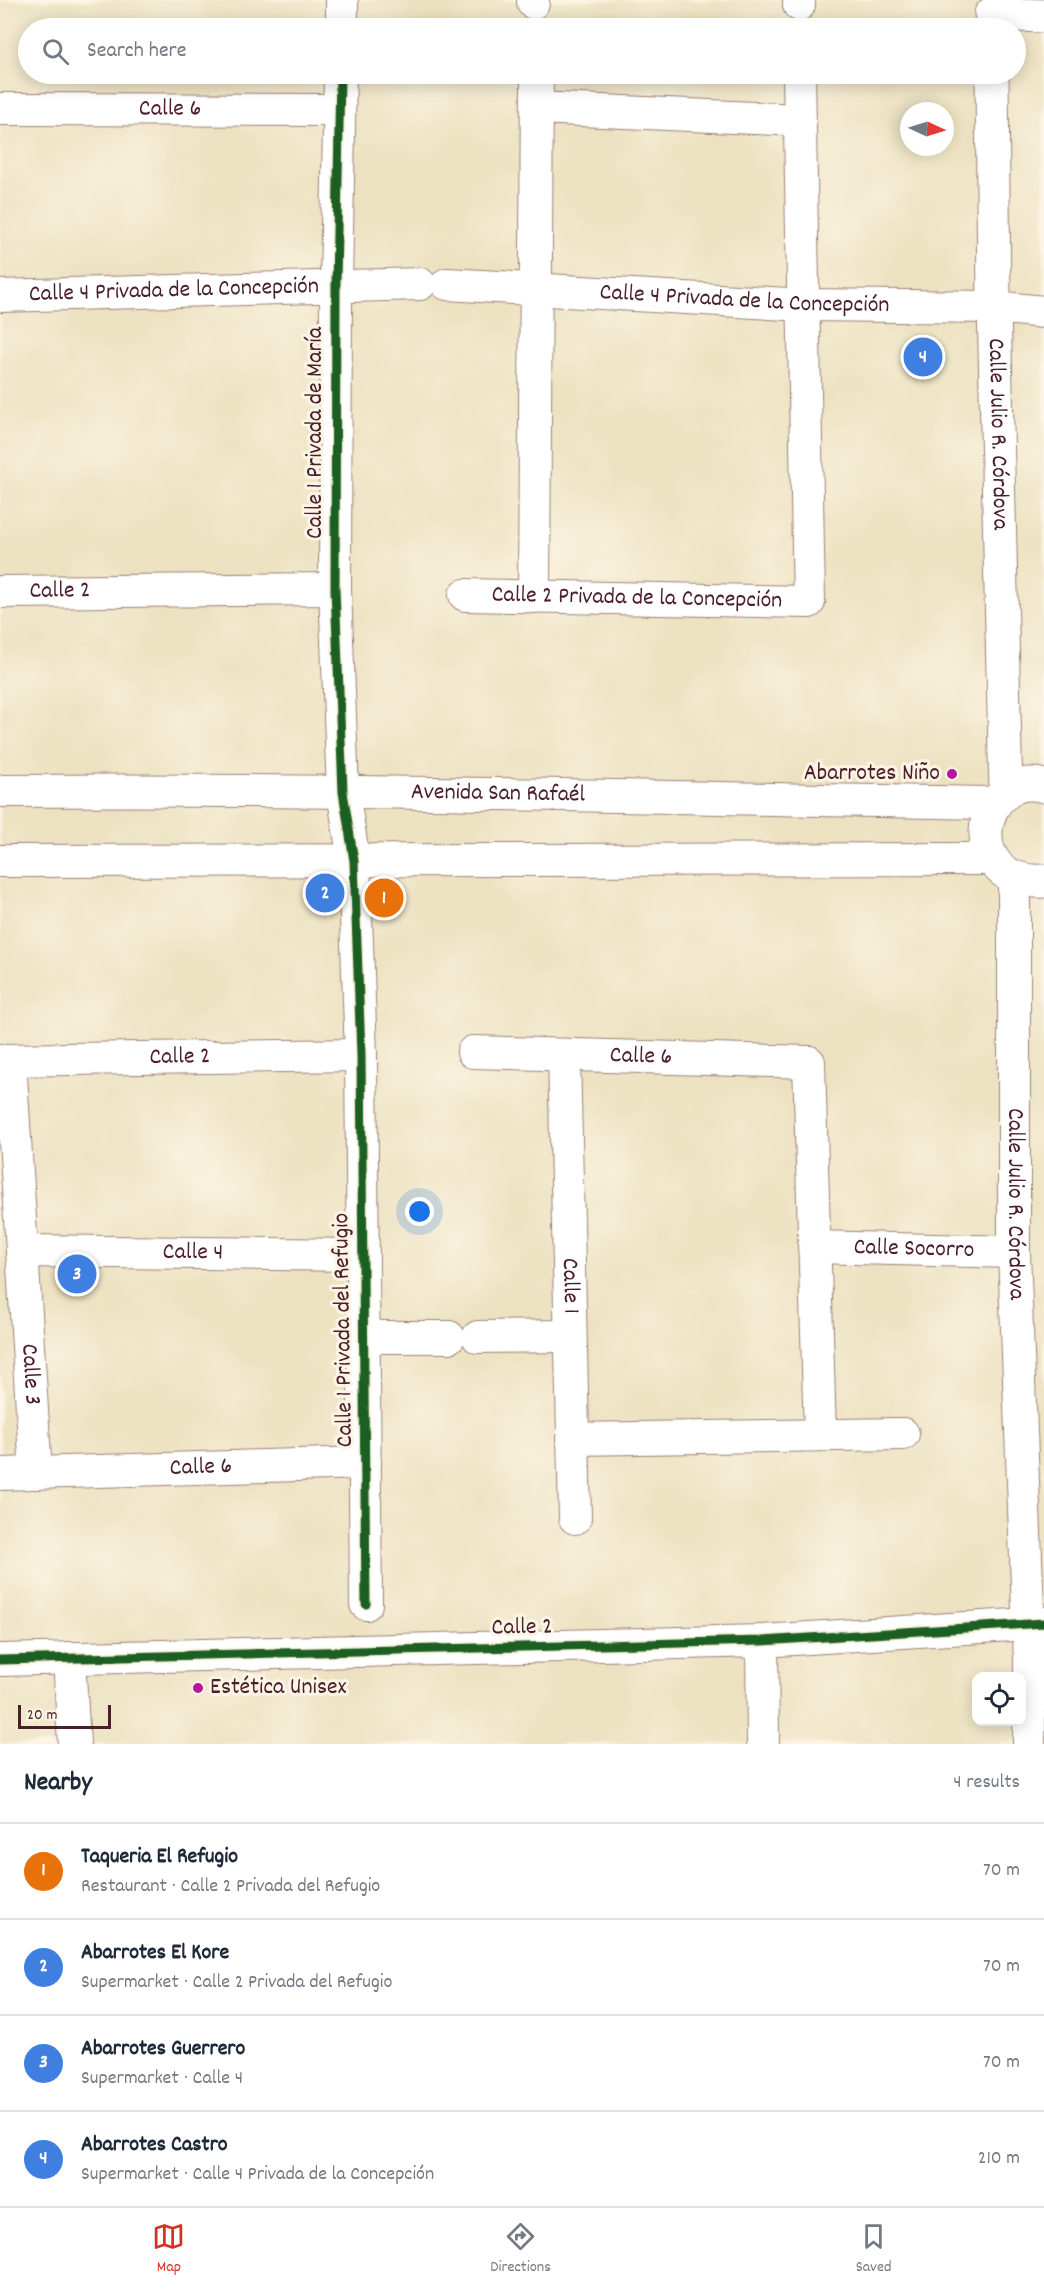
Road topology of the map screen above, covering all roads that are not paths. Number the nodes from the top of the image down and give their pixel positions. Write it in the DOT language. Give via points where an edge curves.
graph roads {
  1 [pos="991,14"];
  2 [pos="1044,16"];
  3 [pos="340,84"];
  4 [pos="537,84"];
  5 [pos="800,84"];
  6 [pos="992,84"];
  7 [pos="537,108"];
  8 [pos="0,109"];
  9 [pos="339,110"];
  10 [pos="799,120"];
  11 [pos="336,285"];
  12 [pos="536,288"];
  13 [pos="0,296"];
  14 [pos="804,305"];
  15 [pos="994,307"];
  16 [pos="1044,312"];
  17 [pos="335,589"];
  18 [pos="0,592"];
  19 [pos="465,595"];
  20 [pos="534,597"];
  21 [pos="1044,786"];
  22 [pos="0,791"];
  23 [pos="343,792"];
  24 [pos="1000,798"];
  25 [pos="0,861"];
  26 [pos="354,861"];
  27 [pos="1016,873"];
  28 [pos="473,1052"];
  29 [pos="361,1055"];
  30 [pos="564,1055"];
  31 [pos="5,1060"];
  32 [pos="814,1247"];
  33 [pos="22,1251"];
  34 [pos="1014,1252"];
  35 [pos="363,1255"];
  36 [pos="570,1336"];
  37 [pos="363,1337"];
  38 [pos="903,1434"];
  39 [pos="820,1435"];
  40 [pos="572,1439"];
  41 [pos="365,1463"];
  42 [pos="36,1473"];
  43 [pos="0,1474"];
  44 [pos="575,1518"];
  45 [pos="366,1604"];
  46 [pos="1036,1623"];
  47 [pos="762,1641"];
  48 [pos="69,1658"];
  49 [pos="0,1659"];
  50 [pos="74,1744"];
  51 [pos="763,1744"];
  52 [pos="1029,1744"];
  1 -- 2 [label="street"];
  3 -- 9 [label="street, Calle 1 Privada de María"];
  4 -- 7 [label="street"];
  5 -- 10 [label="street"];
  6 -- 15 [label="street, Calle Julio R. Córdova"];
  7 -- 10 [label="street"];
  7 -- 12 [label="street"];
  8 -- 9 [label="street, Calle 6"];
  9 -- 11 [label="street, Calle 1 Privada de María"];
  10 -- 14 [label="street"];
  11 -- 12 [label="street, Calle 4 Privada de la Concepción"];
  11 -- 13 [label="street, Calle 4 Privada de la Concepción"];
  11 -- 17 [label="street, Calle 1 Privada de María"];
  12 -- 14 [label="street, Calle 4 Privada de la Concepción"];
  12 -- 20 [label="street"];
  14 -- 15 [label="street, Calle 4 Privada de la Concepción"];
  14 -- 20 [label="street, Calle 2 Privada de la Concepción" via="809,602"];
  15 -- 16 [label="street, Calle 4 Privada de la Concepción"];
  15 -- 24 [label="street, Calle Julio R. Córdova"];
  17 -- 18 [label="street, Calle 2"];
  17 -- 23 [label="street, Calle 1 Privada de María"];
  19 -- 20 [label="street, Calle 2 Privada de la Concepción"];
  21 -- 24 [label="street" via="1021,786"];
  22 -- 23 [label="street, Avenida San Rafaél"];
  23 -- 24 [label="street, Avenida San Rafaél"];
  23 -- 26 [label="street, Calle 1 Privada de María"];
  24 -- 27 [label="street" via="988,816 986,845"];
  25 -- 26 [label="street"];
  26 -- 27 [label="street"];
  26 -- 29 [label="street, Calle 1 Privada del Refugio"];
  27 -- 34 [label="street, Calle Julio R. Córdova"];
  28 -- 30 [label="street, Calle 6"];
  29 -- 31 [label="street, Calle 2"];
  29 -- 35 [label="street, Calle 1 Privada del Refugio"];
  30 -- 32 [label="street, Calle 6" via="808,1062"];
  30 -- 36 [label="street, Calle 1"];
  31 -- 33 [label="street, Calle 3"];
  32 -- 34 [label="street, Calle Socorro"];
  32 -- 39 [label="street"];
  33 -- 35 [label="street, Calle 4"];
  33 -- 42 [label="street, Calle 3"];
  34 -- 46 [label="street, Calle Julio R. Córdova"];
  35 -- 37 [label="street, Calle 1 Privada del Refugio"];
  36 -- 37 [label="street"];
  36 -- 40 [label="street, Calle 1"];
  37 -- 41 [label="street, Calle 1 Privada del Refugio"];
  38 -- 39 [label="street"];
  39 -- 40 [label="street"];
  40 -- 44 [label="street, Calle 1"];
  41 -- 42 [label="street, Calle 6"];
  41 -- 45 [label="street, Calle 1 Privada del Refugio"];
  42 -- 43 [label="street, Calle 6"];
  46 -- 47 [label="street, Calle 2"];
  46 -- 52 [label="street, Calle Julio R. Córdova"];
  47 -- 48 [label="street, Calle 2"];
  47 -- 51 [label="street"];
  48 -- 49 [label="street, Calle 2"];
  48 -- 50 [label="street"];
}
